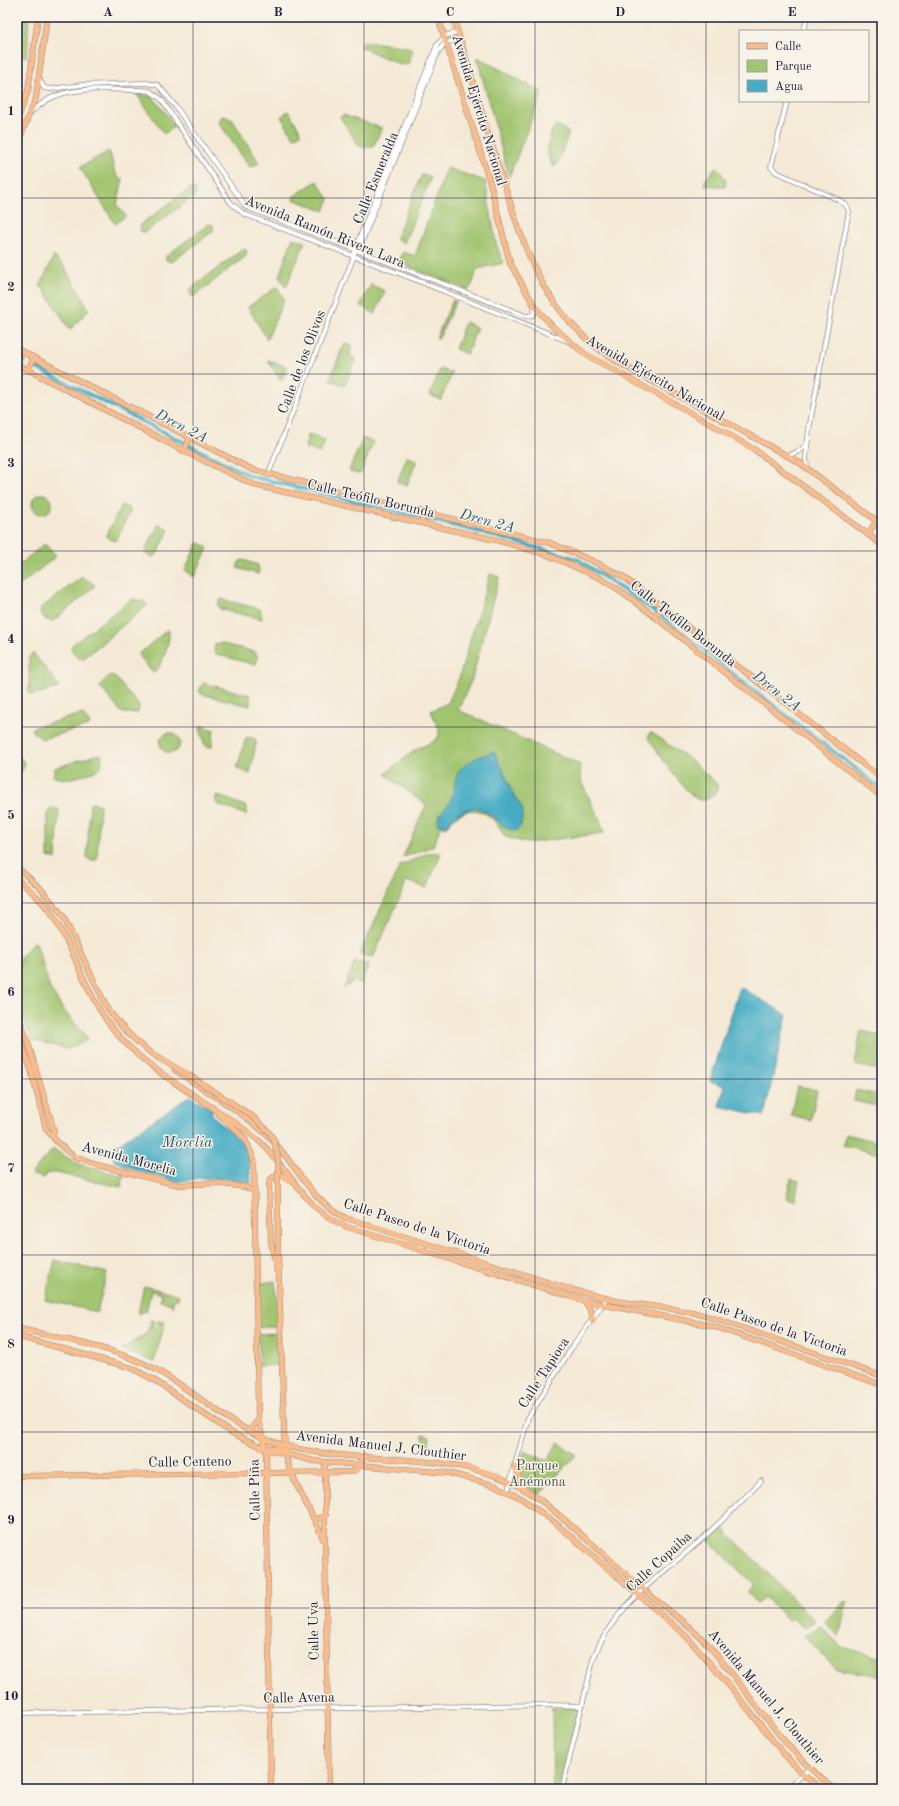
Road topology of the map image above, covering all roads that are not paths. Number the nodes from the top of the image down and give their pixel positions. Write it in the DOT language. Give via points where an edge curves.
graph roads {
  1 [pos="38,17"];
  2 [pos="47,17"];
  3 [pos="438,17"];
  4 [pos="453,17"];
  5 [pos="807,17"];
  6 [pos="804,30"];
  7 [pos="458,32"];
  8 [pos="445,36"];
  9 [pos="459,38"];
  10 [pos="446,42"];
  11 [pos="39,78"];
  12 [pos="150,83"];
  13 [pos="77,85"];
  14 [pos="148,91"];
  15 [pos="78,92"];
  16 [pos="787,102"];
  17 [pos="30,114"];
  18 [pos="17,121"];
  19 [pos="187,124"];
  20 [pos="181,128"];
  21 [pos="17,145"];
  22 [pos="357,250"];
  23 [pos="354,256"];
  24 [pos="535,307"];
  25 [pos="570,342"];
  26 [pos="17,349"];
  27 [pos="34,358"];
  28 [pos="17,364"];
  29 [pos="28,370"];
  30 [pos="189,440"];
  31 [pos="807,444"];
  32 [pos="185,449"];
  33 [pos="788,456"];
  34 [pos="807,468"];
  35 [pos="268,475"];
  36 [pos="422,518"];
  37 [pos="876,521"];
  38 [pos="882,525"];
  39 [pos="868,536"];
  40 [pos="882,546"];
  41 [pos="662,609"];
  42 [pos="655,615"];
  43 [pos="882,778"];
  44 [pos="882,797"];
  45 [pos="17,867"];
  46 [pos="17,879"];
  47 [pos="17,1013"];
  48 [pos="17,1028"];
  49 [pos="155,1056"];
  50 [pos="212,1106"];
  51 [pos="53,1136"];
  52 [pos="293,1183"];
  53 [pos="254,1191"];
  54 [pos="425,1252"];
  55 [pos="454,1253"];
  56 [pos="279,1276"];
  57 [pos="503,1276"];
  58 [pos="536,1278"];
  59 [pos="607,1298"];
  60 [pos="585,1301"];
  61 [pos="603,1306"];
  62 [pos="592,1321"];
  63 [pos="17,1328"];
  64 [pos="17,1336"];
  65 [pos="882,1376"];
  66 [pos="882,1385"];
  67 [pos="258,1420"];
  68 [pos="247,1431"];
  69 [pos="232,1433"];
  70 [pos="255,1434"];
  71 [pos="265,1439"];
  72 [pos="266,1449"];
  73 [pos="284,1450"];
  74 [pos="364,1456"];
  75 [pos="326,1462"];
  76 [pos="360,1466"];
  77 [pos="514,1466"];
  78 [pos="290,1472"];
  79 [pos="266,1473"];
  80 [pos="325,1473"];
  81 [pos="17,1476"];
  82 [pos="510,1481"];
  83 [pos="761,1481"];
  84 [pos="508,1490"];
  85 [pos="526,1490"];
  86 [pos="326,1515"];
  87 [pos="315,1520"];
  88 [pos="325,1544"];
  89 [pos="643,1589"];
  90 [pos="638,1595"];
  91 [pos="692,1630"];
  92 [pos="686,1636"];
  93 [pos="582,1706"];
  94 [pos="328,1708"];
  95 [pos="270,1709"];
  96 [pos="17,1712"];
  97 [pos="809,1769"];
  98 [pos="802,1774"];
  99 [pos="271,1789"];
  100 [pos="329,1789"];
  101 [pos="562,1789"];
  102 [pos="787,1789"];
  103 [pos="822,1789"];
  104 [pos="835,1789"];
  1 -- 18 [label="main road" via="28,91"];
  2 -- 11 [label="main road"];
  3 -- 8 [label="main road, Avenida Ejército Nacional"];
  4 -- 7 [label="main road, Avenida Ejército Nacional"];
  5 -- 6 [label="street"];
  7 -- 8 [label="street"];
  7 -- 9 [label="main road, Avenida Ejército Nacional"];
  8 -- 10 [label="main road, Avenida Ejército Nacional"];
  8 -- 22 [label="street, Calle Esmeralda" via="437,45 413,102"];
  9 -- 10 [label="street"];
  9 -- 33 [label="main road, Avenida Ejército Nacional" via="524,245 541,283 563,315 586,340 612,359"];
  10 -- 22 [label="street, Calle Esmeralda" via="438,52"];
  10 -- 24 [label="main road, Avenida Ejército Nacional" via="490,183 510,263"];
  11 -- 13 [label="street" via="47,89"];
  11 -- 17 [label="main road"];
  12 -- 13 [label="street"];
  12 -- 14 [label="street"];
  12 -- 19 [label="street, Avenida Ramón Rivera Lara" via="164,90"];
  13 -- 15 [label="street"];
  14 -- 15 [label="street"];
  14 -- 20 [label="street, Avenida Ramón Rivera Lara" via="161,99"];
  15 -- 17 [label="street" via="53,97"];
  16 -- 31 [label="street" via="771,167 776,172 839,200 849,211"];
  17 -- 21 [label="main road"];
  19 -- 20 [label="street"];
  19 -- 22 [label="street, Avenida Ramón Rivera Lara" via="246,207"];
  20 -- 23 [label="street, Avenida Ramón Rivera Lara" via="231,203 240,212"];
  22 -- 23 [label="street, Calle Esmeralda"];
  22 -- 24 [label="street, Avenida Ramón Rivera Lara" via="526,316 533,315"];
  23 -- 25 [label="street, Avenida Ramón Rivera Lara"];
  23 -- 35 [label="street, Calle de los Olivos"];
  24 -- 25 [label="main road, Avenida Ejército Nacional"];
  25 -- 39 [label="main road, Avenida Ejército Nacional" via="600,364 755,450"];
  26 -- 27 [label="main road, Calle Teófilo Borunda"];
  27 -- 29 [label="main road"];
  27 -- 30 [label="main road, Calle Teófilo Borunda"];
  28 -- 29 [label="main road, Calle Teófilo Borunda"];
  29 -- 32 [label="main road, Calle Teófilo Borunda"];
  30 -- 32 [label="main road"];
  30 -- 35 [label="main road, Calle Teófilo Borunda"];
  31 -- 33 [label="street"];
  31 -- 34 [label="street"];
  32 -- 36 [label="main road, Calle Teófilo Borunda" via="254,485"];
  33 -- 34 [label="main road, Avenida Ejército Nacional"];
  34 -- 37 [label="main road, Avenida Ejército Nacional"];
  35 -- 36 [label="main road, Calle Teófilo Borunda"];
  36 -- 41 [label="main road, Calle Teófilo Borunda" via="540,540 575,553 622,576"];
  36 -- 42 [label="main road, Calle Teófilo Borunda" via="561,560 608,583"];
  37 -- 38 [label="main road, Avenida Ejército Nacional"];
  37 -- 39 [label="main road"];
  39 -- 40 [label="main road, Avenida Ejército Nacional"];
  41 -- 42 [label="main road"];
  41 -- 43 [label="main road, Calle Teófilo Borunda"];
  42 -- 44 [label="main road, Calle Teófilo Borunda"];
  45 -- 49 [label="main road, Calle Paseo de la Victoria" via="41,889 63,916 114,1018 131,1037"];
  46 -- 50 [label="main road, Calle Paseo de la Victoria" via="52,915 96,1002 120,1038 172,1080"];
  47 -- 51 [label="main road" via="38,1074 54,1131"];
  48 -- 51 [label="main road, Avenida Morelia" via="46,1129"];
  49 -- 55 [label="main road, Calle Paseo de la Victoria" via="254,1123 280,1149 317,1199 333,1212"];
  49 -- 56 [label="main road, bridge" via="245,1112 269,1132 278,1158"];
  50 -- 52 [label="main road, Calle Paseo de la Victoria" via="254,1136"];
  50 -- 53 [label="main road, Calle Piña" via="249,1145 254,1159"];
  51 -- 53 [label="main road, Avenida Morelia" via="66,1151 82,1161 179,1185 200,1183 245,1187"];
  52 -- 54 [label="main road, Calle Paseo de la Victoria" via="314,1207 334,1222"];
  52 -- 56 [label="main road" via="282,1175 277,1175 271,1179 269,1185 272,1253"];
  53 -- 67 [label="main road, Calle Piña"];
  54 -- 55 [label="main road" via="432,1249"];
  54 -- 57 [label="main road, Calle Paseo de la Victoria"];
  55 -- 58 [label="main road, Calle Paseo de la Victoria"];
  56 -- 73 [label="main road"];
  57 -- 58 [label="main road" via="529,1281"];
  57 -- 60 [label="main road, Calle Paseo de la Victoria"];
  58 -- 59 [label="main road, Calle Paseo de la Victoria"];
  59 -- 61 [label="street, Calle Tapioca"];
  59 -- 65 [label="main road, Calle Paseo de la Victoria" via="702,1314"];
  60 -- 61 [label="main road, Calle Paseo de la Victoria"];
  60 -- 62 [label="main road" via="590,1308"];
  61 -- 62 [label="street, Calle Tapioca"];
  61 -- 66 [label="main road, Calle Paseo de la Victoria" via="713,1326"];
  62 -- 77 [label="street, Calle Tapioca" via="571,1349 528,1418"];
  63 -- 68 [label="main road, Avenida Manuel J. Clouthier" via="140,1361 170,1378"];
  64 -- 69 [label="main road, Avenida Manuel J. Clouthier" via="132,1368"];
  67 -- 68 [label="main road"];
  67 -- 71 [label="main road, Calle Piña"];
  68 -- 70 [label="main road, Avenida Manuel J. Clouthier"];
  69 -- 70 [label="main road" via="249,1438"];
  69 -- 72 [label="main road, Avenida Manuel J. Clouthier"];
  70 -- 71 [label="main road, Avenida Manuel J. Clouthier"];
  71 -- 72 [label="main road, Calle Piña"];
  71 -- 73 [label="main road, Avenida Manuel J. Clouthier"];
  72 -- 73 [label="main road, Avenida Manuel J. Clouthier"];
  72 -- 79 [label="main road, Calle Piña"];
  73 -- 74 [label="main road, Avenida Manuel J. Clouthier"];
  73 -- 75 [label="main road, Avenida Manuel J. Clouthier"];
  73 -- 78 [label="main road"];
  74 -- 76 [label="main road"];
  74 -- 82 [label="main road, Avenida Manuel J. Clouthier" via="442,1464"];
  75 -- 76 [label="main road, Avenida Manuel J. Clouthier"];
  75 -- 80 [label="main road, Calle Uva"];
  76 -- 80 [label="main road, Calle Centeno" via="354,1472"];
  76 -- 84 [label="main road, Avenida Manuel J. Clouthier" via="449,1473"];
  77 -- 82 [label="street, Calle Tapioca"];
  77 -- 85 [label="main road"];
  78 -- 79 [label="main road, Calle Centeno"];
  78 -- 80 [label="main road, Calle Centeno"];
  78 -- 87 [label="main road"];
  79 -- 81 [label="main road, Calle Centeno"];
  79 -- 95 [label="main road, Calle Piña"];
  80 -- 86 [label="main road, Calle Uva"];
  82 -- 84 [label="street, Calle Tapioca"];
  82 -- 85 [label="main road, Avenida Manuel J. Clouthier"];
  83 -- 89 [label="street, Calle Copaiba" via="710,1532"];
  84 -- 90 [label="main road, Avenida Manuel J. Clouthier" via="534,1506"];
  85 -- 89 [label="main road, Avenida Manuel J. Clouthier" via="579,1532"];
  86 -- 87 [label="main road"];
  86 -- 88 [label="main road, Calle Uva"];
  87 -- 88 [label="main road"];
  88 -- 94 [label="main road, Calle Uva"];
  89 -- 90 [label="street, Calle Copaiba"];
  89 -- 91 [label="main road, Avenida Manuel J. Clouthier"];
  90 -- 92 [label="main road, Avenida Manuel J. Clouthier"];
  90 -- 93 [label="street, Calle Copaiba" via="608,1630 598,1647"];
  91 -- 92 [label="main road"];
  91 -- 97 [label="main road, Avenida Manuel J. Clouthier" via="708,1644"];
  92 -- 98 [label="main road, Avenida Manuel J. Clouthier"];
  93 -- 94 [label="street, Calle Avena"];
  93 -- 101 [label="street, Calle Copaiba"];
  94 -- 95 [label="street, Calle Avena"];
  94 -- 100 [label="main road, Calle Uva"];
  95 -- 96 [label="street, Calle Avena"];
  95 -- 99 [label="main road, Calle Piña"];
  97 -- 98 [label="street"];
  97 -- 104 [label="main road, Avenida Manuel J. Clouthier"];
  98 -- 102 [label="street"];
  98 -- 103 [label="main road, Avenida Manuel J. Clouthier"];
}
